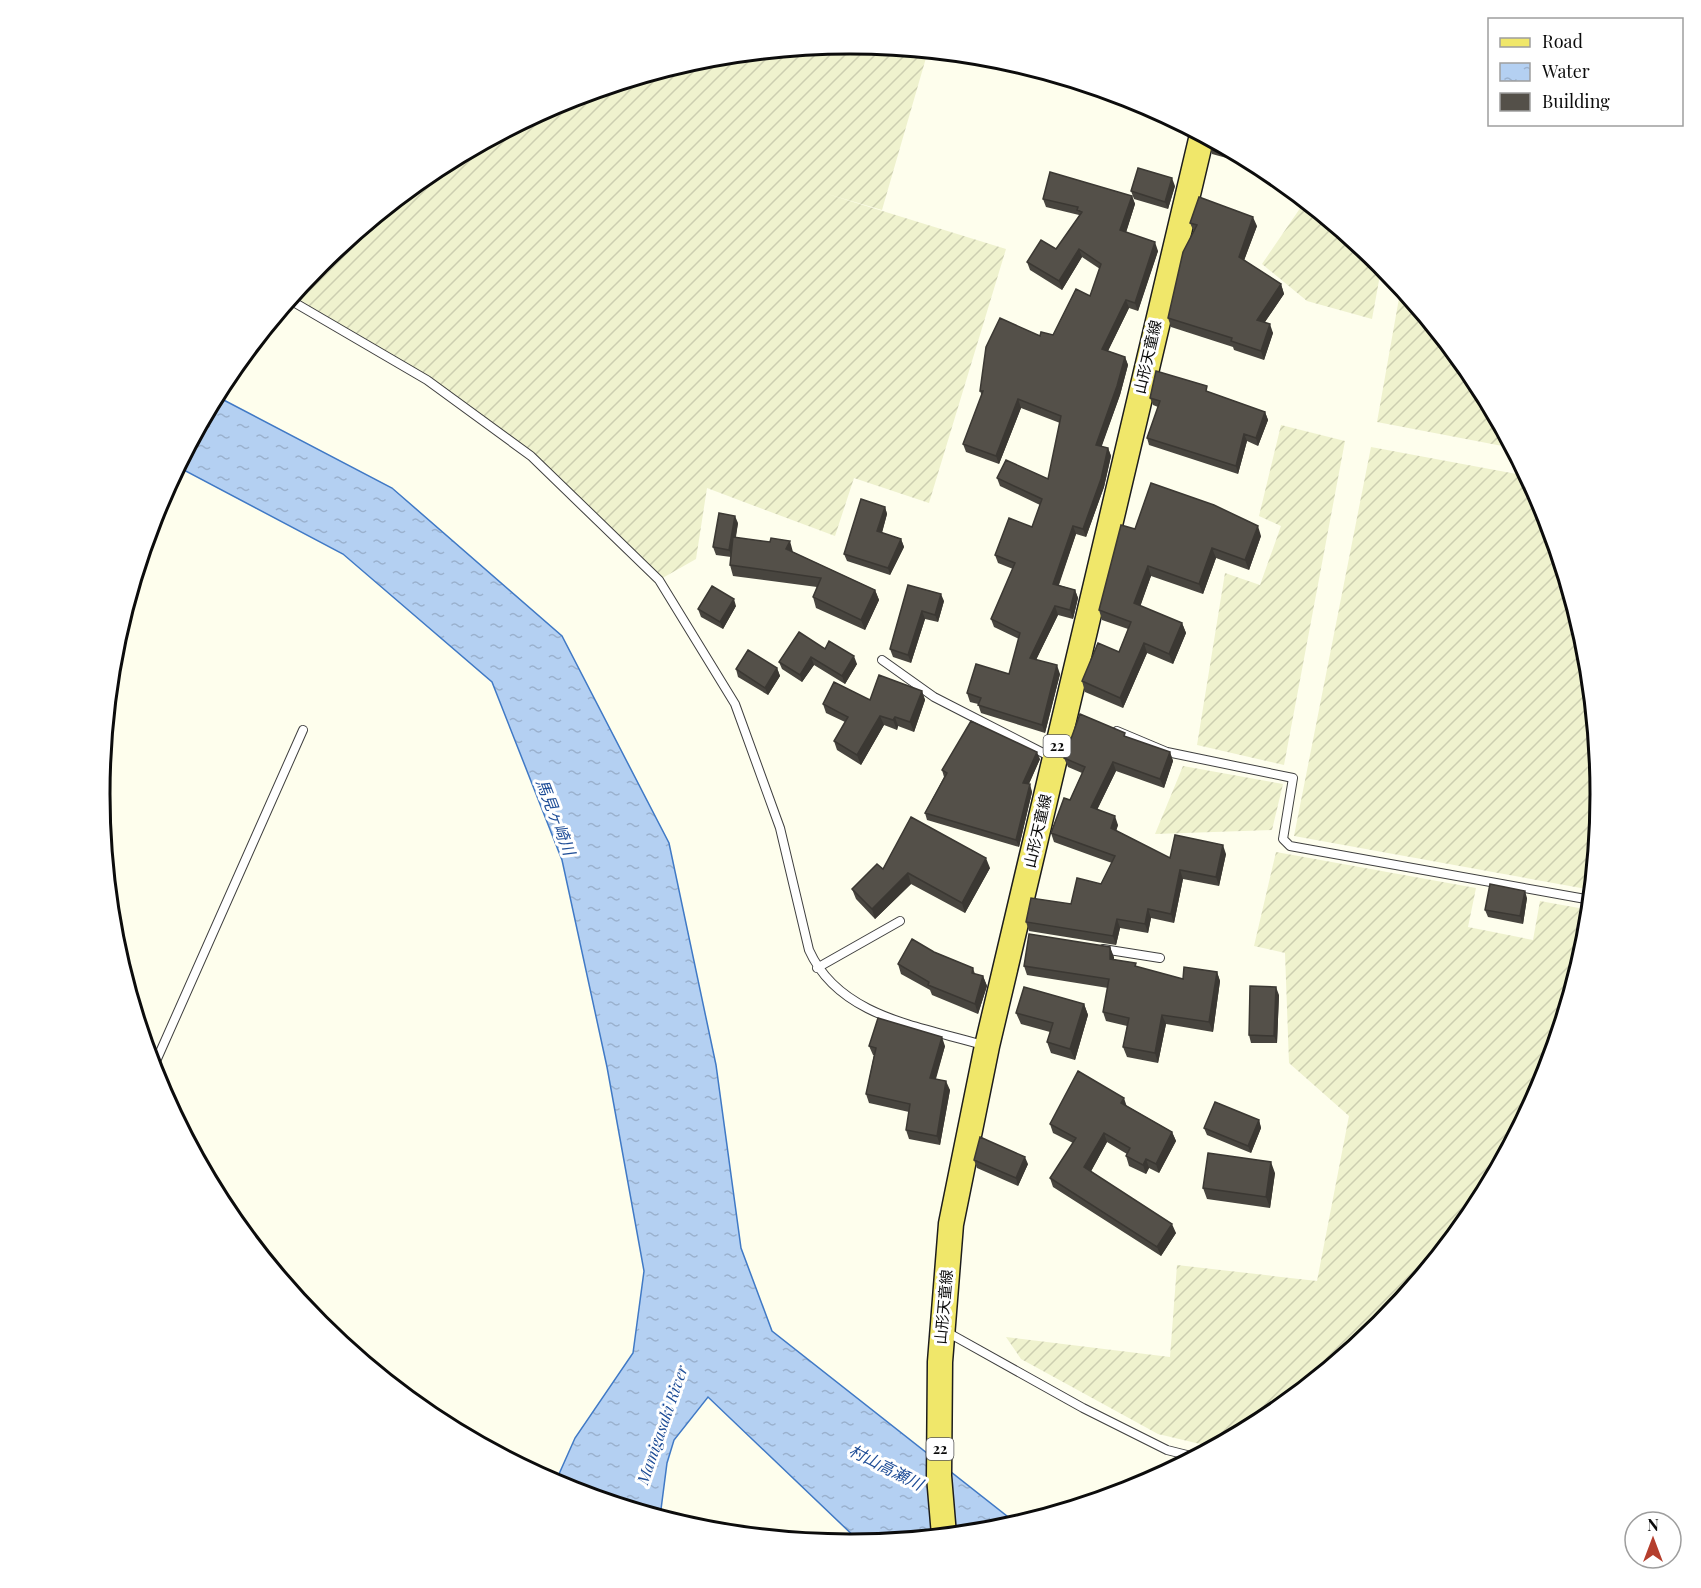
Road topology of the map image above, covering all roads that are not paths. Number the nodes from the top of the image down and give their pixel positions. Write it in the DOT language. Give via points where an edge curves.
graph roads {
  1 [pos="1200,142"];
  2 [pos="296,304"];
  3 [pos="882,660"];
  4 [pos="1106,726"];
  5 [pos="303,730"];
  6 [pos="1055,759"];
  7 [pos="1583,899"];
  8 [pos="900,921"];
  9 [pos="1093,948"];
  10 [pos="1160,958"];
  11 [pos="817,968"];
  12 [pos="987,1047"];
  13 [pos="159,1055"];
  14 [pos="941,1328"];
  15 [pos="1185,1454"];
  16 [pos="943,1528"];
  1 -- 6 [label="main road, 山形天童線 / 22" via="1071,711"];
  2 -- 11 [label="lane" via="427,380 531,456 660,580 735,704 780,828 809,950"];
  3 -- 6 [label="lane" via="934,697"];
  4 -- 7 [label="lane" via="1167,752 1293,778 1283,839 1290,846"];
  5 -- 13 [label="lane"];
  6 -- 12 [label="main road, 山形天童線 / 22" via="1021,936"];
  8 -- 11 [label="lane"];
  9 -- 10 [label="lane"];
  11 -- 12 [label="lane" via="852,1002 883,1016"];
  12 -- 14 [label="main road, 山形天童線 / 22" via="951,1224"];
  14 -- 15 [label="lane" via="1083,1408 1167,1450"];
  14 -- 16 [label="main road, 山形天童線 / 22" via="939,1476"];
}
